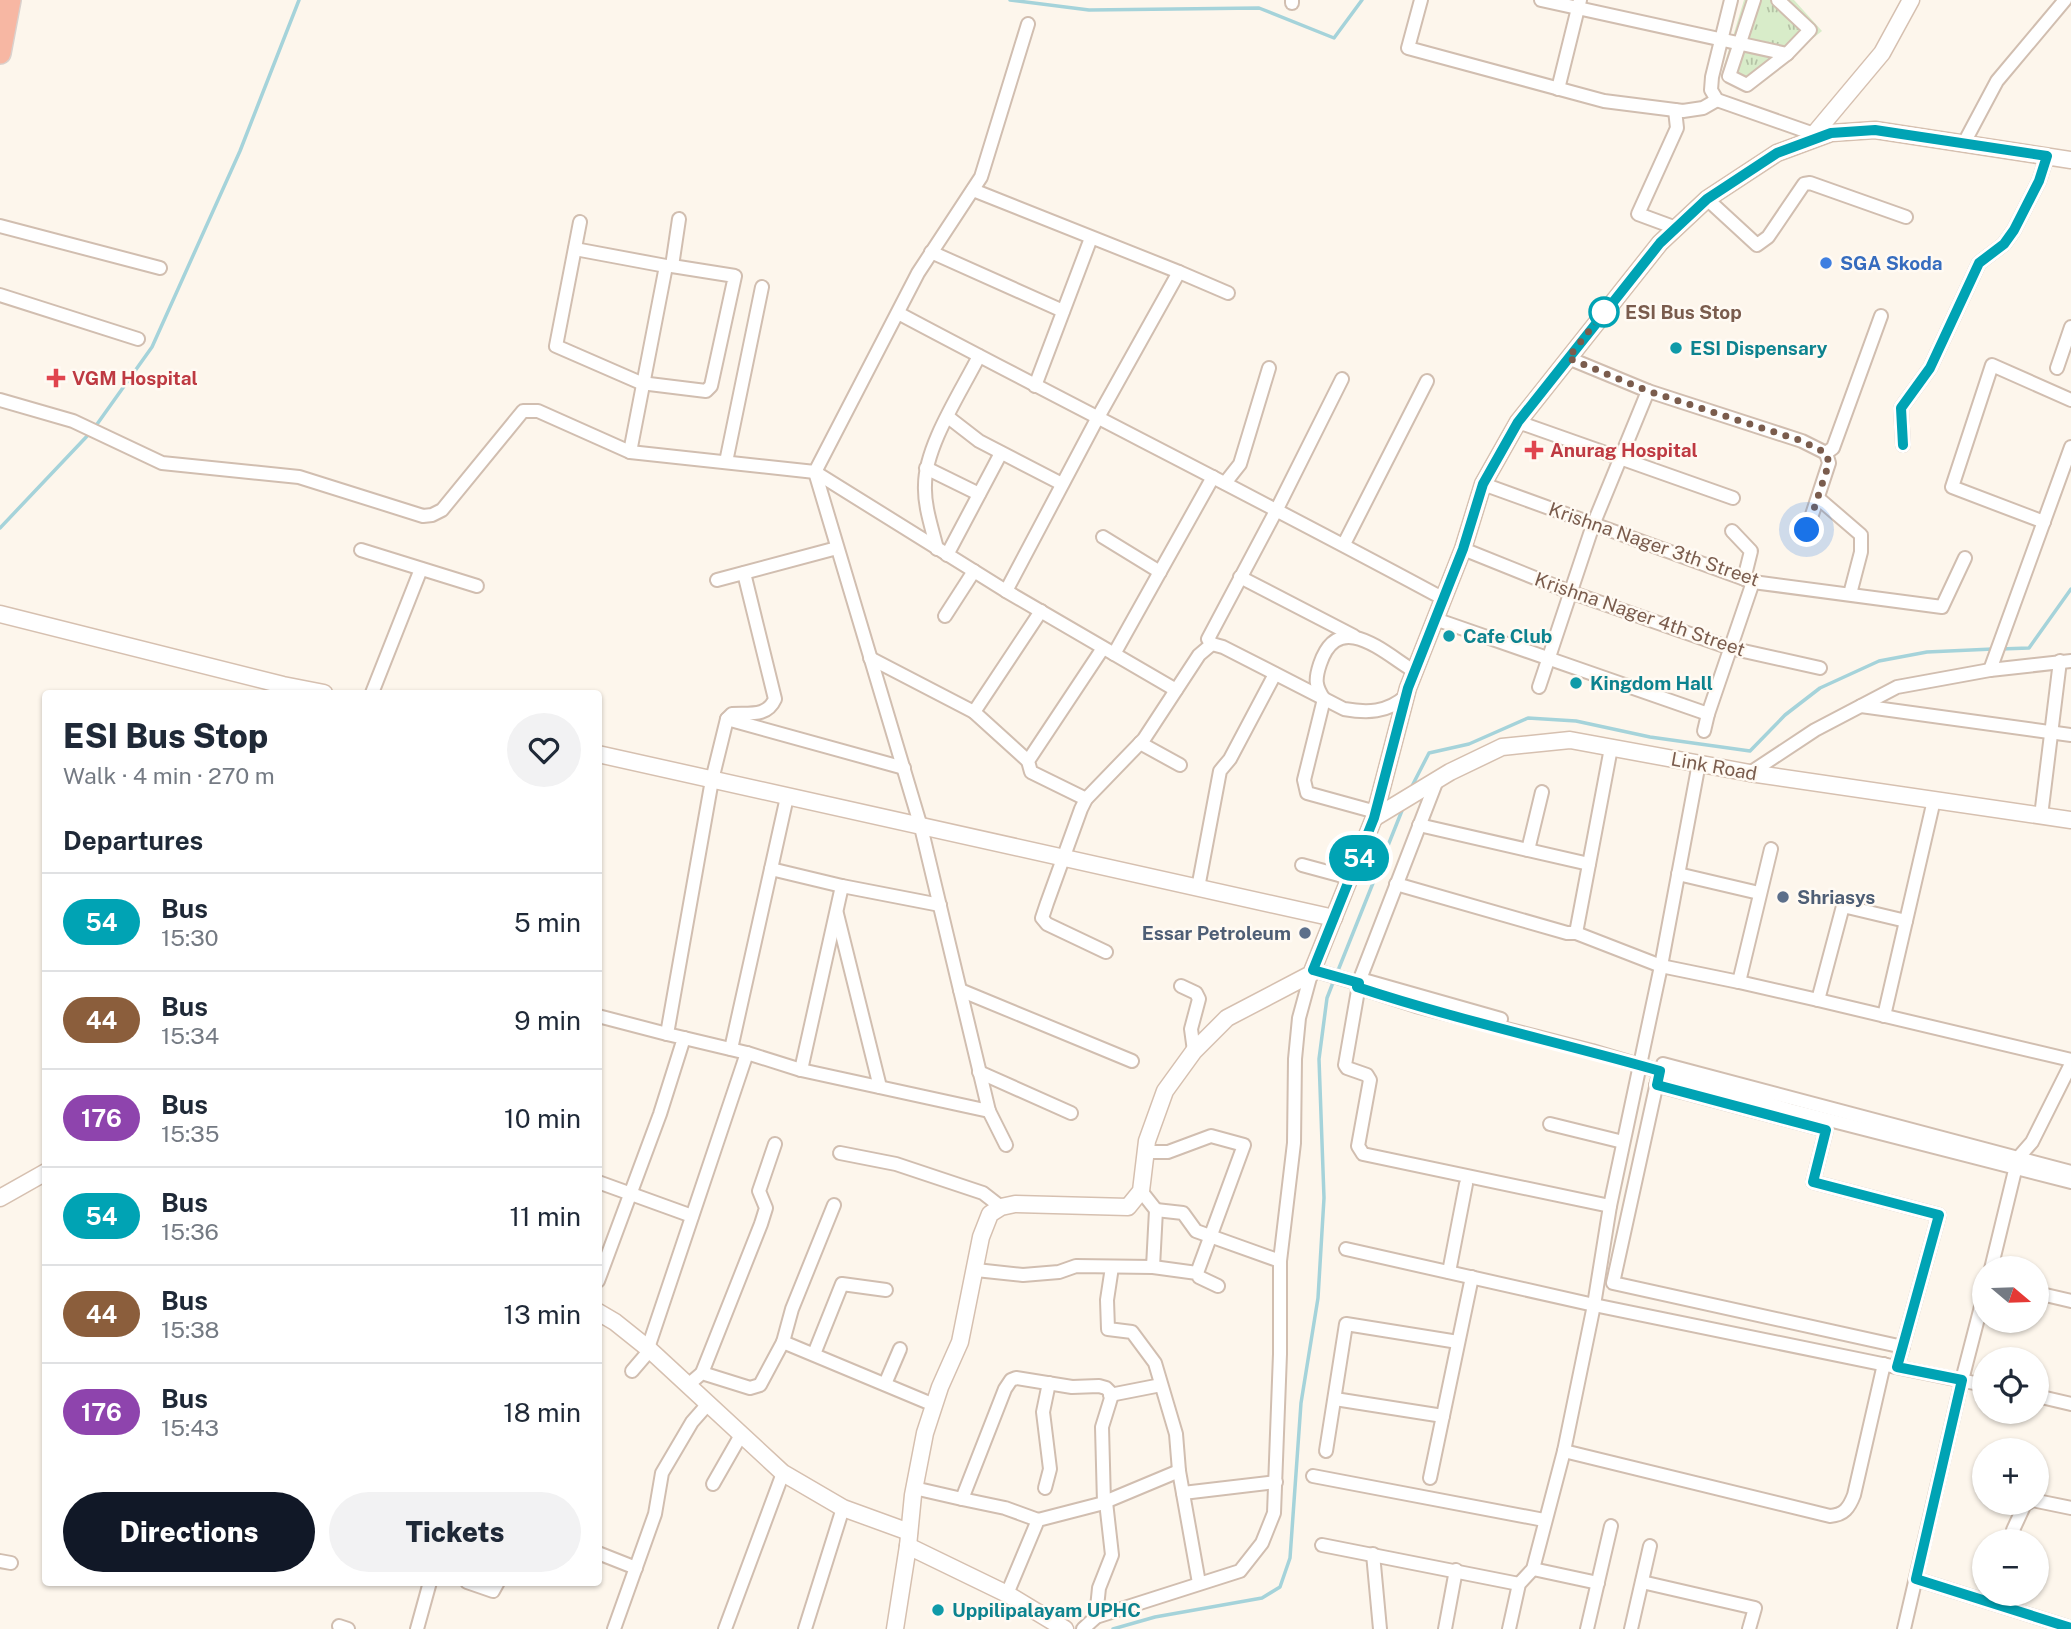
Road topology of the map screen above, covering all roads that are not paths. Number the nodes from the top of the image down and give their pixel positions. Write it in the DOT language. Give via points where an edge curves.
graph roads {
  1 [pos="10,0"];
  2 [pos="1422,0"];
  3 [pos="1541,0"];
  4 [pos="1731,0"];
  5 [pos="1754,0"];
  6 [pos="1778,0"];
  7 [pos="1911,0"];
  8 [pos="2065,0"];
  9 [pos="1578,4"];
  10 [pos="1028,24"];
  11 [pos="1720,40"];
  12 [pos="1740,44"];
  13 [pos="0,53"];
  14 [pos="1787,54"];
  15 [pos="1558,89"];
  16 [pos="1717,100"];
  17 [pos="1675,110"];
  18 [pos="1812,138"];
  19 [pos="1964,143"];
  20 [pos="2047,156"];
  21 [pos="2071,160"];
  22 [pos="973,190"];
  23 [pos="1707,199"];
  24 [pos="1906,217"];
  25 [pos="679,219"];
  26 [pos="580,222"];
  27 [pos="0,226"];
  28 [pos="1675,228"];
  29 [pos="1091,238"];
  30 [pos="575,248"];
  31 [pos="931,252"];
  32 [pos="669,266"];
  33 [pos="160,268"];
  34 [pos="1179,272"];
  35 [pos="762,287"];
  36 [pos="1228,293"];
  37 [pos="0,295"];
  38 [pos="1063,310"];
  39 [pos="898,313"];
  40 [pos="1881,316"];
  41 [pos="2070,335"];
  42 [pos="138,339"];
  43 [pos="979,356"];
  44 [pos="1568,358"];
  45 [pos="1269,368"];
  46 [pos="2057,368"];
  47 [pos="1342,379"];
  48 [pos="1427,381"];
  49 [pos="641,383"];
  50 [pos="1035,386"];
  51 [pos="1648,391"];
  52 [pos="0,400"];
  53 [pos="2071,400"];
  54 [pos="948,417"];
  55 [pos="1097,419"];
  56 [pos="1518,422"];
  57 [pos="1903,445"];
  58 [pos="2071,447"];
  59 [pos="629,452"];
  60 [pos="1001,453"];
  61 [pos="1826,453"];
  62 [pos="1620,459"];
  63 [pos="726,462"];
  64 [pos="926,468"];
  65 [pos="2067,469"];
  66 [pos="815,472"];
  67 [pos="1219,480"];
  68 [pos="1062,484"];
  69 [pos="1483,484"];
  70 [pos="979,494"];
  71 [pos="1733,498"];
  72 [pos="1818,498"];
  73 [pos="1277,509"];
  74 [pos="2044,522"];
  75 [pos="1593,524"];
  76 [pos="1807,530"];
  77 [pos="1732,531"];
  78 [pos="1103,537"];
  79 [pos="1344,544"];
  80 [pos="837,548"];
  81 [pos="1463,549"];
  82 [pos="361,550"];
  83 [pos="942,552"];
  84 [pos="1965,558"];
  85 [pos="421,569"];
  86 [pos="974,571"];
  87 [pos="1160,572"];
  88 [pos="744,573"];
  89 [pos="1240,577"];
  90 [pos="717,580"];
  91 [pos="1749,580"];
  92 [pos="477,586"];
  93 [pos="1006,591"];
  94 [pos="1570,592"];
  95 [pos="1850,594"];
  96 [pos="1444,599"];
  97 [pos="1041,611"];
  98 [pos="0,614"];
  99 [pos="945,616"];
  100 [pos="1435,620"];
  101 [pos="1354,636"];
  102 [pos="1212,644"];
  103 [pos="1730,648"];
  104 [pos="1109,651"];
  105 [pos="870,658"];
  106 [pos="1547,659"];
  107 [pos="2066,661"];
  108 [pos="1820,667"];
  109 [pos="1990,670"];
  110 [pos="1414,671"];
  111 [pos="1275,674"];
  112 [pos="1539,687"];
  113 [pos="309,690"];
  114 [pos="373,690"];
  115 [pos="1176,690"];
  116 [pos="1406,696"];
  117 [pos="1324,699"];
  118 [pos="1861,706"];
  119 [pos="974,712"];
  120 [pos="1708,714"];
  121 [pos="727,719"];
  122 [pos="1704,731"];
  123 [pos="2052,732"];
  124 [pos="2071,735"];
  125 [pos="1140,743"];
  126 [pos="1611,748"];
  127 [pos="602,755"];
  128 [pos="1028,761"];
  129 [pos="1699,763"];
  130 [pos="1180,765"];
  131 [pos="904,768"];
  132 [pos="1750,773"];
  133 [pos="712,780"];
  134 [pos="1431,783"];
  135 [pos="1542,792"];
  136 [pos="787,797"];
  137 [pos="1086,799"];
  138 [pos="1934,800"];
  139 [pos="1379,814"];
  140 [pos="2041,816"];
  141 [pos="2071,820"];
  142 [pos="1419,825"];
  143 [pos="921,827"];
  144 [pos="1771,849"];
  145 [pos="1528,850"];
  146 [pos="1064,859"];
  147 [pos="1589,864"];
  148 [pos="1302,865"];
  149 [pos="771,869"];
  150 [pos="1678,874"];
  151 [pos="1350,878"];
  152 [pos="1396,884"];
  153 [pos="842,886"];
  154 [pos="1198,888"];
  155 [pos="1759,893"];
  156 [pos="940,905"];
  157 [pos="836,912"];
  158 [pos="1334,918"];
  159 [pos="1906,921"];
  160 [pos="1577,933"];
  161 [pos="1106,952"];
  162 [pos="1661,966"];
  163 [pos="1312,972"];
  164 [pos="1739,982"];
  165 [pos="1359,983"];
  166 [pos="1181,986"];
  167 [pos="960,990"];
  168 [pos="1818,1000"];
  169 [pos="1884,1016"];
  170 [pos="602,1017"];
  171 [pos="667,1034"];
  172 [pos="684,1038"];
  173 [pos="732,1049"];
  174 [pos="1194,1051"];
  175 [pos="747,1053"];
  176 [pos="1132,1061"];
  177 [pos="1641,1061"];
  178 [pos="2071,1062"];
  179 [pos="801,1070"];
  180 [pos="1660,1071"];
  181 [pos="979,1072"];
  182 [pos="1657,1085"];
  183 [pos="880,1087"];
  184 [pos="989,1111"];
  185 [pos="1071,1113"];
  186 [pos="1550,1124"];
  187 [pos="1623,1142"];
  188 [pos="775,1144"];
  189 [pos="1006,1145"];
  190 [pos="1146,1152"];
  191 [pos="840,1153"];
  192 [pos="2017,1162"];
  193 [pos="2071,1172"];
  194 [pos="42,1174"];
  195 [pos="2071,1182"];
  196 [pos="602,1184"];
  197 [pos="1466,1184"];
  198 [pos="1141,1192"];
  199 [pos="630,1194"];
  200 [pos="0,1198"];
  201 [pos="834,1205"];
  202 [pos="1610,1206"];
  203 [pos="1001,1207"];
  204 [pos="1156,1210"];
  205 [pos="692,1216"];
  206 [pos="1211,1237"];
  207 [pos="1346,1249"];
  208 [pos="1994,1256"];
  209 [pos="1280,1261"];
  210 [pos="1112,1267"];
  211 [pos="1153,1267"];
  212 [pos="602,1270"];
  213 [pos="976,1270"];
  214 [pos="1449,1272"];
  215 [pos="1197,1273"];
  216 [pos="1472,1278"];
  217 [pos="1218,1286"];
  218 [pos="886,1290"];
  219 [pos="2049,1296"];
  220 [pos="2071,1301"];
  221 [pos="1594,1305"];
  222 [pos="602,1314"];
  223 [pos="1974,1334"];
  224 [pos="783,1342"];
  225 [pos="1458,1342"];
  226 [pos="1903,1347"];
  227 [pos="649,1349"];
  228 [pos="900,1349"];
  229 [pos="814,1354"];
  230 [pos="1884,1364"];
  231 [pos="1897,1367"];
  232 [pos="632,1371"];
  233 [pos="702,1373"];
  234 [pos="1962,1380"];
  235 [pos="1972,1382"];
  236 [pos="1049,1383"];
  237 [pos="885,1384"];
  238 [pos="688,1385"];
  239 [pos="1161,1385"];
  240 [pos="1110,1395"];
  241 [pos="1335,1399"];
  242 [pos="2049,1399"];
  243 [pos="2071,1404"];
  244 [pos="707,1405"];
  245 [pos="934,1405"];
  246 [pos="1443,1416"];
  247 [pos="741,1436"];
  248 [pos="1326,1451"];
  249 [pos="1564,1451"];
  250 [pos="1179,1471"];
  251 [pos="783,1473"];
  252 [pos="1313,1476"];
  253 [pos="1430,1478"];
  254 [pos="1276,1482"];
  255 [pos="713,1484"];
  256 [pos="915,1488"];
  257 [pos="1045,1488"];
  258 [pos="1183,1493"];
  259 [pos="962,1499"];
  260 [pos="1105,1502"];
  261 [pos="2049,1504"];
  262 [pos="843,1508"];
  263 [pos="2071,1508"];
  264 [pos="1038,1520"];
  265 [pos="1544,1520"];
  266 [pos="1611,1525"];
  267 [pos="909,1539"];
  268 [pos="1322,1545"];
  269 [pos="1650,1546"];
  270 [pos="1373,1554"];
  271 [pos="602,1555"];
  272 [pos="636,1568"];
  273 [pos="1533,1569"];
  274 [pos="1456,1570"];
  275 [pos="1916,1579"];
  276 [pos="1642,1581"];
  277 [pos="1199,1583"];
  278 [pos="1598,1583"];
  279 [pos="1519,1584"];
  280 [pos="429,1586"];
  281 [pos="479,1586"];
  282 [pos="496,1586"];
  283 [pos="1007,1594"];
  284 [pos="1096,1617"];
  285 [pos="2071,1628"];
  286 [pos="417,1629"];
  287 [pos="614,1629"];
  288 [pos="725,1629"];
  289 [pos="805,1629"];
  290 [pos="895,1629"];
  291 [pos="1065,1629"];
  292 [pos="1083,1629"];
  293 [pos="1380,1629"];
  294 [pos="1445,1629"];
  295 [pos="1509,1629"];
  296 [pos="1587,1629"];
  297 [pos="1631,1629"];
  298 [pos="1749,1629"];
  299 [pos="1905,1629"];
  1 -- 13 [label="highway"];
  2 -- 15 [label="street" via="1408,48"];
  3 -- 9 [label="street"];
  4 -- 11 [label="street"];
  5 -- 12 [label="street"];
  6 -- 14 [label="street" via="1810,30"];
  7 -- 18 [label="street" via="1882,53"];
  8 -- 19 [label="street" via="1997,80"];
  9 -- 11 [label="street"];
  9 -- 15 [label="street"];
  10 -- 22 [label="street" via="981,177"];
  11 -- 12 [label="street"];
  11 -- 16 [label="street" via="1711,90"];
  12 -- 14 [label="street"];
  12 -- 14 [label="street" via="1728,76 1747,85"];
  15 -- 17 [label="street" via="1604,101"];
  16 -- 17 [label="street" via="1703,108"];
  16 -- 18 [label="street"];
  17 -- 28 [label="street" via="1677,128 1638,214"];
  18 -- 19 [label="street" via="1875,130"];
  18 -- 23 [label="street" via="1777,153"];
  19 -- 20 [label="street"];
  20 -- 21 [label="street"];
  20 -- 57 [label="street" via="2014,230 1979,263 1930,368 1901,408"];
  22 -- 29 [label="street"];
  22 -- 31 [label="street"];
  23 -- 24 [label="street" via="1757,245 1768,237 1804,184"];
  23 -- 28 [label="street"];
  25 -- 32 [label="street"];
  26 -- 30 [label="street"];
  27 -- 33 [label="street"];
  28 -- 44 [label="street"];
  29 -- 34 [label="street"];
  29 -- 38 [label="street"];
  30 -- 32 [label="street"];
  30 -- 49 [label="street" via="556,346"];
  31 -- 38 [label="street"];
  31 -- 39 [label="street"];
  32 -- 49 [label="street"];
  32 -- 49 [label="street" via="734,276 711,386 706,391"];
  34 -- 36 [label="street"];
  34 -- 55 [label="street"];
  35 -- 63 [label="street"];
  37 -- 42 [label="street"];
  38 -- 50 [label="street"];
  39 -- 43 [label="street"];
  39 -- 66 [label="street"];
  40 -- 61 [label="street" via="1833,448"];
  41 -- 46 [label="street"];
  43 -- 50 [label="street"];
  43 -- 54 [label="street"];
  44 -- 51 [label="street"];
  44 -- 56 [label="street"];
  45 -- 67 [label="street" via="1240,464"];
  47 -- 73 [label="street"];
  48 -- 79 [label="street"];
  49 -- 59 [label="street"];
  50 -- 55 [label="street"];
  51 -- 61 [label="street"];
  51 -- 62 [label="street"];
  52 -- 59 [label="street" via="54,414 162,463 299,477 423,516 442,509 523,411 538,411"];
  53 -- 74 [label="street" via="1992,365 1952,488"];
  54 -- 60 [label="street"];
  54 -- 64 [label="street"];
  55 -- 67 [label="street"];
  55 -- 68 [label="street"];
  56 -- 62 [label="street"];
  56 -- 69 [label="street"];
  58 -- 65 [label="street"];
  59 -- 63 [label="street"];
  60 -- 68 [label="street"];
  60 -- 70 [label="street"];
  61 -- 72 [label="street" via="1829,463"];
  62 -- 71 [label="street"];
  62 -- 75 [label="street"];
  63 -- 66 [label="street"];
  64 -- 70 [label="street"];
  64 -- 83 [label="street" via="926,506"];
  65 -- 74 [label="street"];
  66 -- 80 [label="street"];
  66 -- 83 [label="street"];
  67 -- 73 [label="street"];
  67 -- 87 [label="street"];
  68 -- 93 [label="street"];
  69 -- 75 [label="street, Krishna Nager 3th Street"];
  69 -- 81 [label="street"];
  70 -- 83 [label="street"];
  72 -- 76 [label="street"];
  72 -- 95 [label="street" via="1861,535"];
  73 -- 79 [label="street"];
  73 -- 89 [label="street"];
  74 -- 109 [label="street"];
  75 -- 91 [label="street, Krishna Nager 3th Street"];
  75 -- 94 [label="street"];
  77 -- 91 [label="street" via="1751,551"];
  78 -- 87 [label="street"];
  79 -- 96 [label="street"];
  80 -- 88 [label="street"];
  80 -- 105 [label="street"];
  81 -- 94 [label="street, Krishna Nager 4th Street"];
  81 -- 96 [label="street"];
  82 -- 85 [label="street"];
  83 -- 86 [label="street"];
  84 -- 95 [label="street, Krishna Nager 3th Street" via="1942,607"];
  85 -- 92 [label="street"];
  85 -- 114 [label="street"];
  86 -- 93 [label="street"];
  86 -- 99 [label="street"];
  87 -- 104 [label="street"];
  88 -- 90 [label="street"];
  88 -- 121 [label="street" via="775,699 765,712 732,713"];
  89 -- 101 [label="street"];
  89 -- 102 [label="street" via="1208,639"];
  91 -- 95 [label="street, Krishna Nager 3th Street"];
  91 -- 103 [label="street"];
  93 -- 97 [label="street"];
  94 -- 103 [label="street, Krishna Nager 4th Street"];
  94 -- 106 [label="street"];
  96 -- 100 [label="street"];
  97 -- 104 [label="street"];
  97 -- 119 [label="street"];
  98 -- 113 [label="street"];
  100 -- 106 [label="street"];
  100 -- 110 [label="street"];
  101 -- 110 [label="street" via="1371,641"];
  101 -- 117 [label="street" via="1329,645 1321,659 1315,687"];
  102 -- 111 [label="street"];
  102 -- 115 [label="street"];
  103 -- 108 [label="street, Krishna Nager 4th Street"];
  103 -- 120 [label="street"];
  104 -- 115 [label="street"];
  104 -- 128 [label="street"];
  105 -- 119 [label="street"];
  105 -- 131 [label="street"];
  106 -- 112 [label="street"];
  106 -- 120 [label="street"];
  107 -- 109 [label="street"];
  107 -- 123 [label="street"];
  109 -- 118 [label="street" via="1897,687"];
  110 -- 116 [label="street"];
  111 -- 117 [label="street"];
  111 -- 154 [label="street" via="1220,771"];
  115 -- 125 [label="street"];
  116 -- 117 [label="street" via="1385,709 1364,712"];
  116 -- 139 [label="street"];
  117 -- 139 [label="street" via="1304,780 1307,793"];
  118 -- 123 [label="street"];
  118 -- 132 [label="street"];
  119 -- 128 [label="street"];
  120 -- 122 [label="street"];
  121 -- 131 [label="street"];
  121 -- 133 [label="street"];
  123 -- 124 [label="street"];
  123 -- 140 [label="street"];
  125 -- 130 [label="street"];
  125 -- 137 [label="street"];
  126 -- 129 [label="street, Link Road"];
  126 -- 134 [label="street, Link Road" via="1570,740 1502,747"];
  126 -- 147 [label="street"];
  127 -- 133 [label="street"];
  128 -- 137 [label="street" via="1031,772"];
  129 -- 132 [label="street, Link Road"];
  129 -- 150 [label="street"];
  131 -- 143 [label="street"];
  132 -- 138 [label="street, Link Road"];
  133 -- 136 [label="street"];
  133 -- 171 [label="street"];
  134 -- 139 [label="street, Link Road"];
  134 -- 142 [label="street"];
  135 -- 145 [label="street"];
  136 -- 143 [label="street"];
  136 -- 149 [label="street"];
  137 -- 146 [label="street"];
  138 -- 140 [label="street, Link Road"];
  138 -- 159 [label="street"];
  139 -- 151 [label="street"];
  140 -- 141 [label="street, Link Road"];
  142 -- 145 [label="street"];
  142 -- 152 [label="street"];
  143 -- 146 [label="street"];
  143 -- 156 [label="street"];
  144 -- 155 [label="street"];
  145 -- 147 [label="street"];
  146 -- 154 [label="street"];
  146 -- 161 [label="street" via="1042,918 1053,929"];
  147 -- 160 [label="street"];
  148 -- 151 [label="street"];
  149 -- 153 [label="street"];
  149 -- 173 [label="street"];
  150 -- 155 [label="street"];
  150 -- 162 [label="street"];
  151 -- 158 [label="street"];
  152 -- 160 [label="street"];
  152 -- 165 [label="street"];
  153 -- 156 [label="street"];
  153 -- 157 [label="street"];
  154 -- 158 [label="street"];
  155 -- 164 [label="street"];
  156 -- 167 [label="street"];
  157 -- 179 [label="street"];
  157 -- 183 [label="street"];
  158 -- 163 [label="street"];
  159 -- 168 [label="street" via="1843,906"];
  159 -- 169 [label="street"];
  160 -- 162 [label="street"];
  162 -- 164 [label="street"];
  162 -- 177 [label="street"];
  163 -- 165 [label="street"];
  163 -- 174 [label="street" via="1227,1018"];
  163 -- 209 [label="street" via="1299,1018 1294,1143"];
  164 -- 168 [label="street"];
  165 -- 177 [label="street"];
  165 -- 202 [label="street" via="1345,1065 1367,1074 1370,1080 1358,1142 1361,1152"];
  166 -- 174 [label="street" via="1199,999 1191,1030"];
  167 -- 176 [label="street"];
  167 -- 181 [label="street"];
  168 -- 169 [label="street"];
  169 -- 178 [label="street"];
  170 -- 171 [label="street"];
  171 -- 172 [label="street"];
  172 -- 173 [label="street"];
  172 -- 199 [label="street"];
  173 -- 175 [label="street"];
  174 -- 190 [label="street" via="1165,1091"];
  175 -- 179 [label="street"];
  175 -- 205 [label="street"];
  177 -- 180 [label="street"];
  177 -- 187 [label="street"];
  177 -- 192 [label="street"];
  178 -- 192 [label="street" via="2032,1142"];
  179 -- 183 [label="street"];
  180 -- 182 [label="street"];
  180 -- 192 [label="street" via="1790,1110"];
  181 -- 184 [label="street"];
  181 -- 185 [label="street"];
  182 -- 226 [label="street" via="1826,1130 1813,1182 1939,1215"];
  182 -- 226 [label="street" via="1613,1283"];
  183 -- 184 [label="street"];
  184 -- 189 [label="street"];
  186 -- 187 [label="street"];
  187 -- 202 [label="street"];
  188 -- 233 [label="street" via="759,1191 766,1208 761,1224"];
  190 -- 198 [label="street"];
  190 -- 206 [label="street" via="1168,1152 1211,1136 1244,1145"];
  191 -- 203 [label="street" via="896,1164 983,1193"];
  192 -- 193 [label="street"];
  192 -- 195 [label="street"];
  192 -- 208 [label="street"];
  194 -- 200 [label="street"];
  196 -- 199 [label="street"];
  197 -- 214 [label="street"];
  198 -- 203 [label="street" via="1128,1207"];
  198 -- 204 [label="street"];
  199 -- 205 [label="street"];
  199 -- 212 [label="street"];
  201 -- 224 [label="street"];
  202 -- 221 [label="street"];
  203 -- 213 [label="street" via="990,1214"];
  204 -- 206 [label="street" via="1183,1213 1196,1231"];
  204 -- 211 [label="street"];
  205 -- 227 [label="street"];
  206 -- 209 [label="street"];
  206 -- 215 [label="street"];
  207 -- 214 [label="street"];
  209 -- 254 [label="street"];
  210 -- 211 [label="street"];
  210 -- 213 [label="street" via="1076,1266 1023,1275"];
  210 -- 239 [label="street" via="1108,1329 1132,1332 1155,1363"];
  211 -- 215 [label="street"];
  213 -- 245 [label="street" via="960,1342"];
  214 -- 216 [label="street"];
  215 -- 217 [label="street"];
  216 -- 221 [label="street"];
  216 -- 225 [label="street"];
  218 -- 229 [label="street" via="842,1284"];
  219 -- 220 [label="street"];
  221 -- 230 [label="street"];
  221 -- 249 [label="street"];
  222 -- 227 [label="street"];
  223 -- 234 [label="street"];
  224 -- 229 [label="street"];
  224 -- 233 [label="street" via="760,1385 750,1388"];
  225 -- 241 [label="street" via="1346,1324"];
  225 -- 246 [label="street"];
  226 -- 231 [label="street"];
  227 -- 232 [label="street"];
  227 -- 238 [label="street"];
  228 -- 237 [label="street"];
  229 -- 237 [label="street"];
  230 -- 231 [label="street"];
  230 -- 249 [label="street" via="1854,1495 1840,1515"];
  231 -- 234 [label="street"];
  233 -- 238 [label="street"];
  234 -- 235 [label="street"];
  234 -- 275 [label="street"];
  236 -- 240 [label="street" via="1099,1386"];
  236 -- 257 [label="street" via="1043,1412 1049,1469"];
  236 -- 259 [label="street" via="1016,1378 1004,1388"];
  237 -- 245 [label="street"];
  238 -- 244 [label="street"];
  239 -- 240 [label="street"];
  239 -- 250 [label="street" via="1176,1434"];
  240 -- 260 [label="street" via="1102,1427"];
  241 -- 246 [label="street"];
  241 -- 248 [label="street"];
  242 -- 243 [label="street"];
  244 -- 247 [label="street"];
  244 -- 272 [label="street" via="662,1473 656,1514"];
  245 -- 256 [label="street"];
  246 -- 253 [label="street"];
  247 -- 251 [label="street"];
  247 -- 255 [label="street"];
  249 -- 265 [label="street"];
  250 -- 258 [label="street"];
  250 -- 260 [label="street"];
  251 -- 262 [label="street"];
  251 -- 288 [label="street"];
  252 -- 265 [label="street"];
  254 -- 258 [label="street"];
  254 -- 277 [label="street" via="1274,1513 1262,1543 1240,1571"];
  256 -- 259 [label="street"];
  256 -- 267 [label="street"];
  258 -- 277 [label="street"];
  259 -- 264 [label="street"];
  260 -- 264 [label="street"];
  260 -- 284 [label="street" via="1112,1555 1099,1588"];
  261 -- 263 [label="street"];
  262 -- 267 [label="street"];
  262 -- 289 [label="street"];
  264 -- 283 [label="street"];
  265 -- 273 [label="street"];
  266 -- 278 [label="street"];
  267 -- 283 [label="street"];
  267 -- 290 [label="street"];
  268 -- 270 [label="street"];
  269 -- 276 [label="street"];
  270 -- 274 [label="street"];
  270 -- 293 [label="street"];
  271 -- 272 [label="street"];
  272 -- 287 [label="street"];
  273 -- 278 [label="street"];
  273 -- 279 [label="street"];
  274 -- 279 [label="street"];
  274 -- 294 [label="street"];
  275 -- 285 [label="street"];
  275 -- 299 [label="street"];
  276 -- 297 [label="street"];
  276 -- 298 [label="street" via="1755,1608"];
  277 -- 284 [label="street"];
  278 -- 296 [label="street"];
  279 -- 295 [label="street"];
  280 -- 286 [label="street"];
  281 -- 282 [label="street" via="493,1591"];
  283 -- 291 [label="street"];
  284 -- 292 [label="street"];
}
